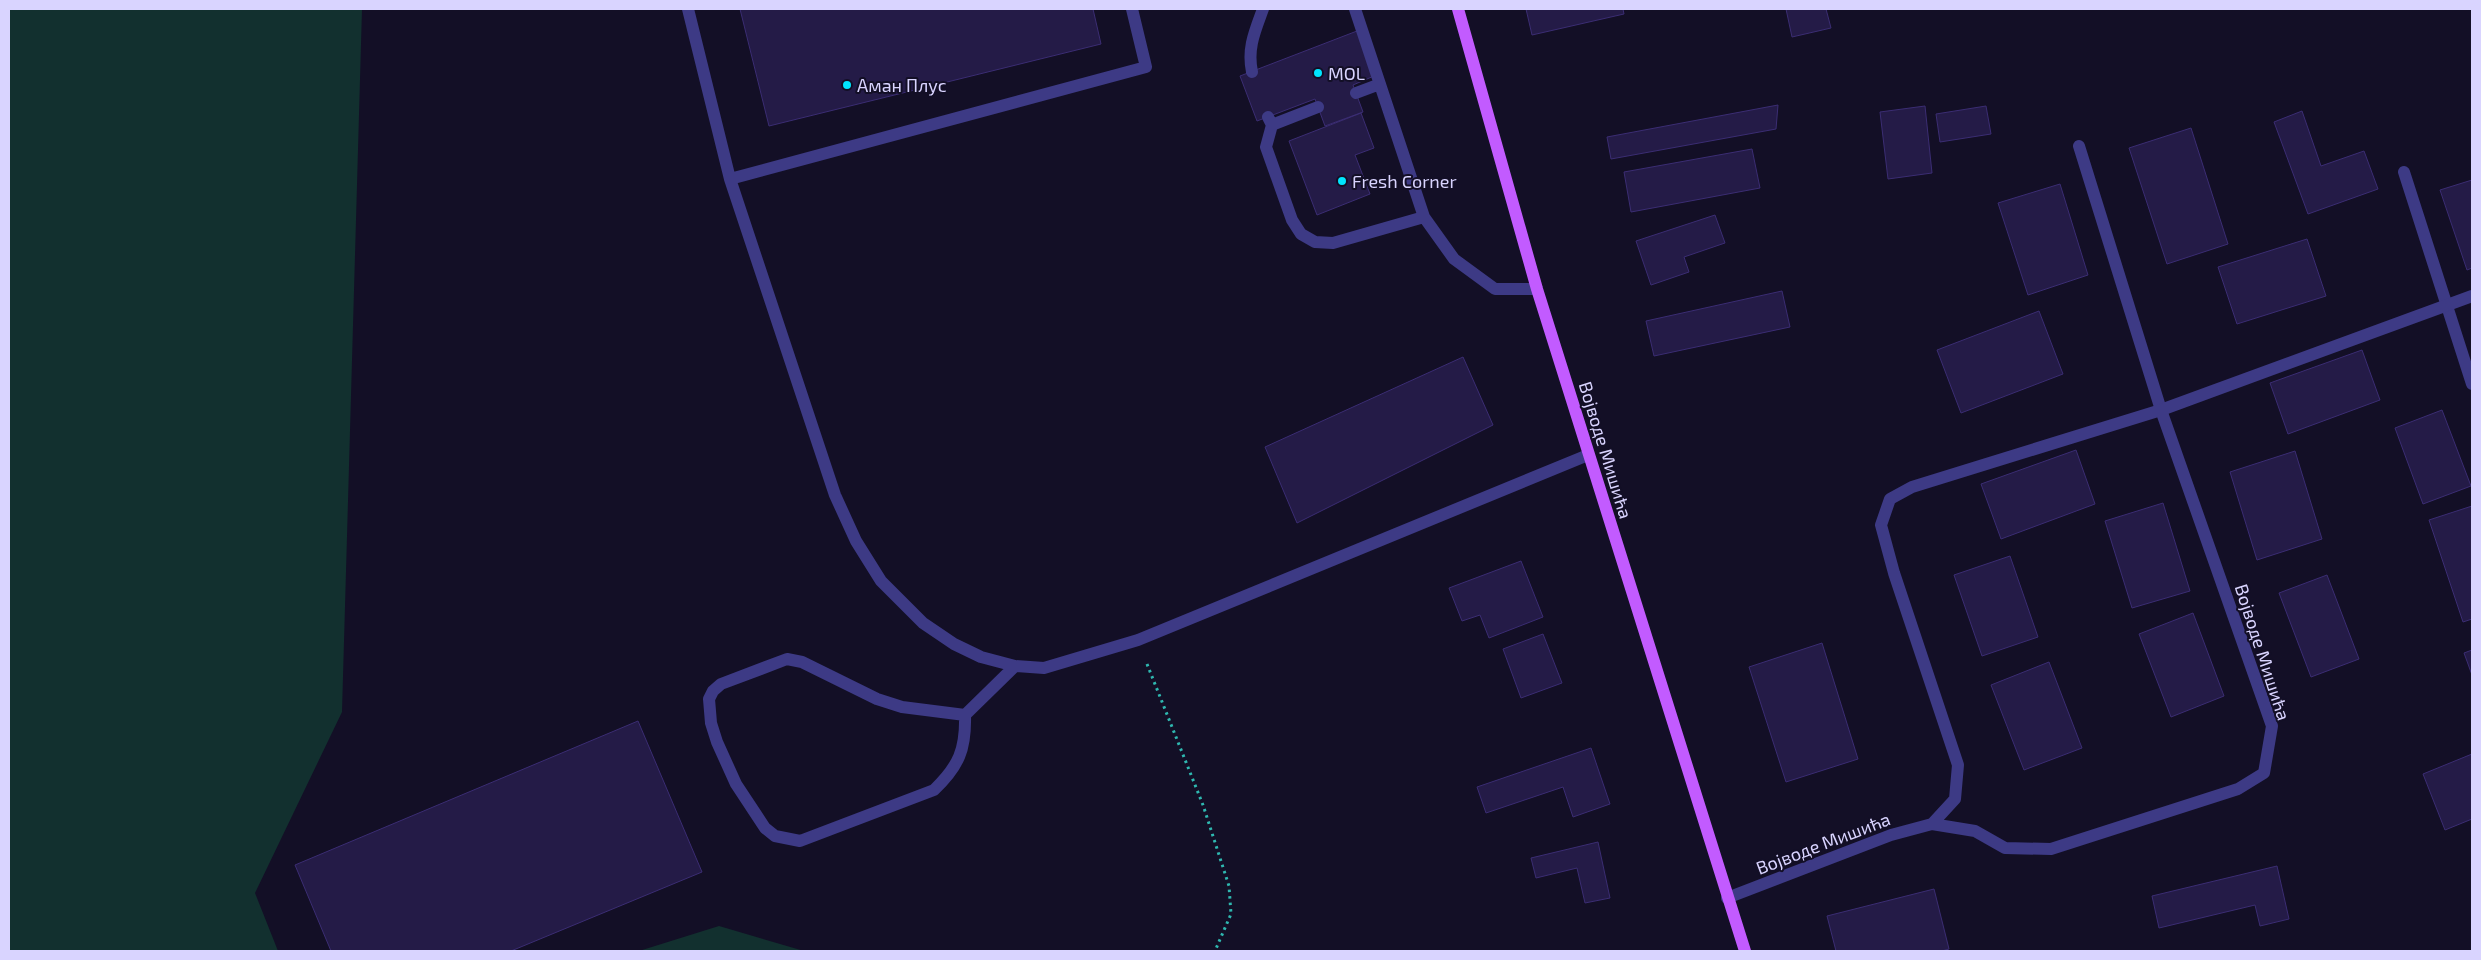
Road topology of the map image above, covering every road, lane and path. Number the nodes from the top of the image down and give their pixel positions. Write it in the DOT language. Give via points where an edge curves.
graph roads {
  1 [pos="688,9"];
  2 [pos="1132,9"];
  3 [pos="1263,9"];
  4 [pos="1355,9"];
  5 [pos="1458,9"];
  6 [pos="1252,72"];
  7 [pos="1380,84"];
  8 [pos="1356,93"];
  9 [pos="1318,107"];
  10 [pos="2078,146"];
  11 [pos="2404,172"];
  12 [pos="730,179"];
  13 [pos="1424,217"];
  14 [pos="1538,289"];
  15 [pos="2472,296"];
  16 [pos="2446,306"];
  17 [pos="2472,384"];
  18 [pos="2161,410"];
  19 [pos="1588,455"];
  20 [pos="1138,640"];
  21 [pos="1015,666"];
  22 [pos="965,715"];
  23 [pos="1932,824"];
  24 [pos="1727,898"];
  25 [pos="1215,951"];
  26 [pos="1745,951"];
  1 -- 12 [label="street"];
  2 -- 12 [label="street" via="1146,67"];
  3 -- 6 [label="street" via="1252,39 1249,57"];
  4 -- 7 [label="street"];
  5 -- 14 [label="main road, Војводе Мишића"];
  7 -- 8 [label="street"];
  7 -- 13 [label="street"];
  9 -- 13 [label="street" via="1270,121 1266,146 1292,220 1301,234 1315,242 1333,243"];
  10 -- 18 [label="street, Војводе Мишића"];
  11 -- 16 [label="street"];
  12 -- 21 [label="street" via="835,496 856,541 882,581 923,623 954,644"];
  13 -- 14 [label="street" via="1454,259 1494,289"];
  14 -- 19 [label="main road, Војводе Мишића"];
  15 -- 16 [label="street"];
  16 -- 17 [label="street"];
  16 -- 18 [label="street"];
  18 -- 23 [label="street" via="1912,487 1890,499 1881,525 1958,765 1955,799"];
  18 -- 23 [label="street, Војводе Мишића" via="2272,726 2264,773 2238,789 2051,849 2005,848 1975,832"];
  19 -- 20 [label="street"];
  19 -- 24 [label="main road, Војводе Мишића"];
  20 -- 21 [label="street" via="1044,668"];
  20 -- 25 [label="path" via="1203,805 1229,886 1231,914"];
  21 -- 22 [label="street"];
  22 -- 22 [label="street" via="902,707 877,699 794,659 721,684 711,693 708,706 717,742 736,784 765,828 775,836 800,841 934,790 949,776 960,758 966,737"];
  23 -- 24 [label="street, Војводе Мишића" via="1891,835"];
  24 -- 26 [label="main road, Војводе Мишића"];
}
